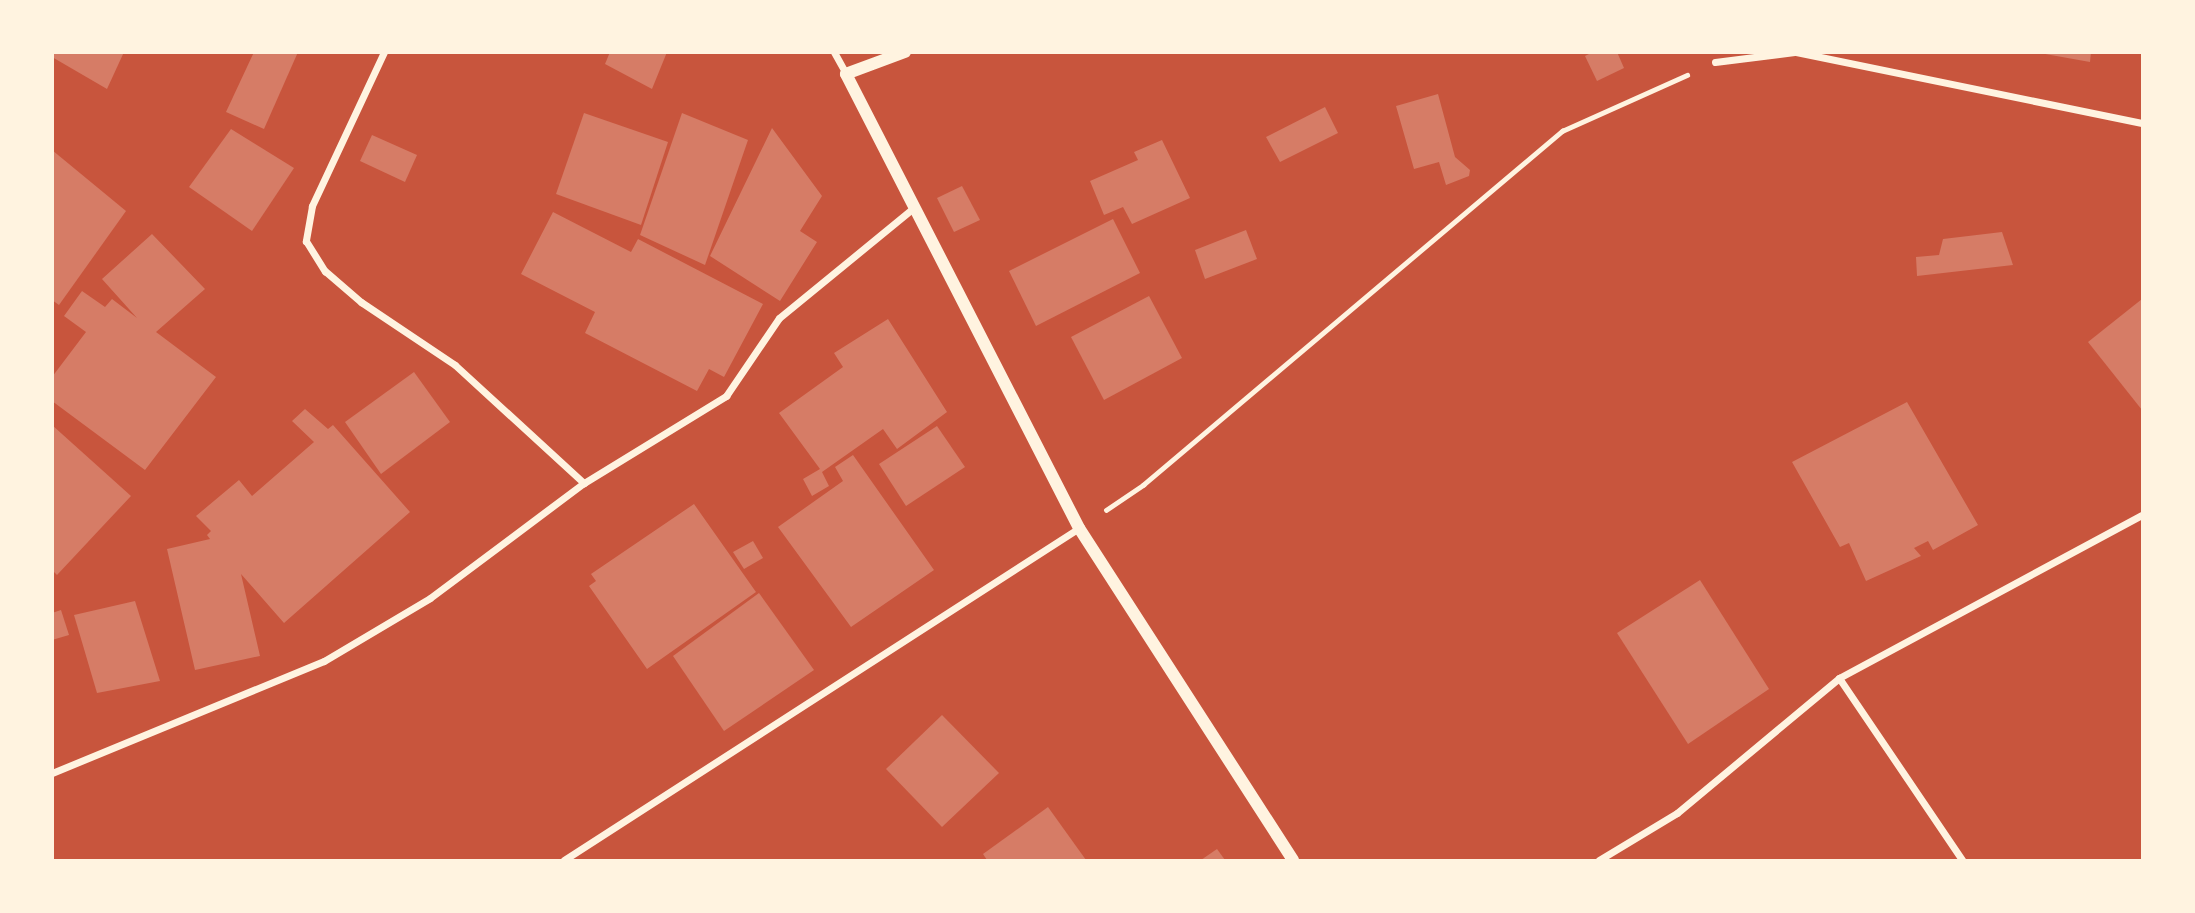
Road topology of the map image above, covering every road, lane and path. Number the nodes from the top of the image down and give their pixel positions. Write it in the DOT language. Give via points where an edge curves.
graph roads {
  1 [pos="384,52"];
  2 [pos="834,52"];
  3 [pos="905,52"];
  4 [pos="1795,52"];
  5 [pos="1715,62"];
  6 [pos="846,75"];
  7 [pos="2143,123"];
  8 [pos="912,209"];
  9 [pos="584,484"];
  10 [pos="2143,515"];
  11 [pos="1079,528"];
  12 [pos="1839,678"];
  13 [pos="52,773"];
  14 [pos="564,860"];
  15 [pos="1293,860"];
  16 [pos="1599,860"];
  17 [pos="1962,860"];
  1 -- 9 [label="street" via="312,206 306,241 325,271 361,302 455,365"];
  2 -- 6 [label="street"];
  3 -- 6 [label="street"];
  4 -- 5 [label="street"];
  4 -- 7 [label="street"];
  5 -- 11 [label="path" via="1562,131 1143,485"];
  6 -- 8 [label="street"];
  8 -- 9 [label="street" via="779,318 726,397"];
  8 -- 11 [label="street"];
  9 -- 13 [label="street" via="430,598 324,661"];
  10 -- 12 [label="street"];
  11 -- 14 [label="street"];
  11 -- 15 [label="street"];
  12 -- 16 [label="street" via="1677,813"];
  12 -- 17 [label="street"];
}
